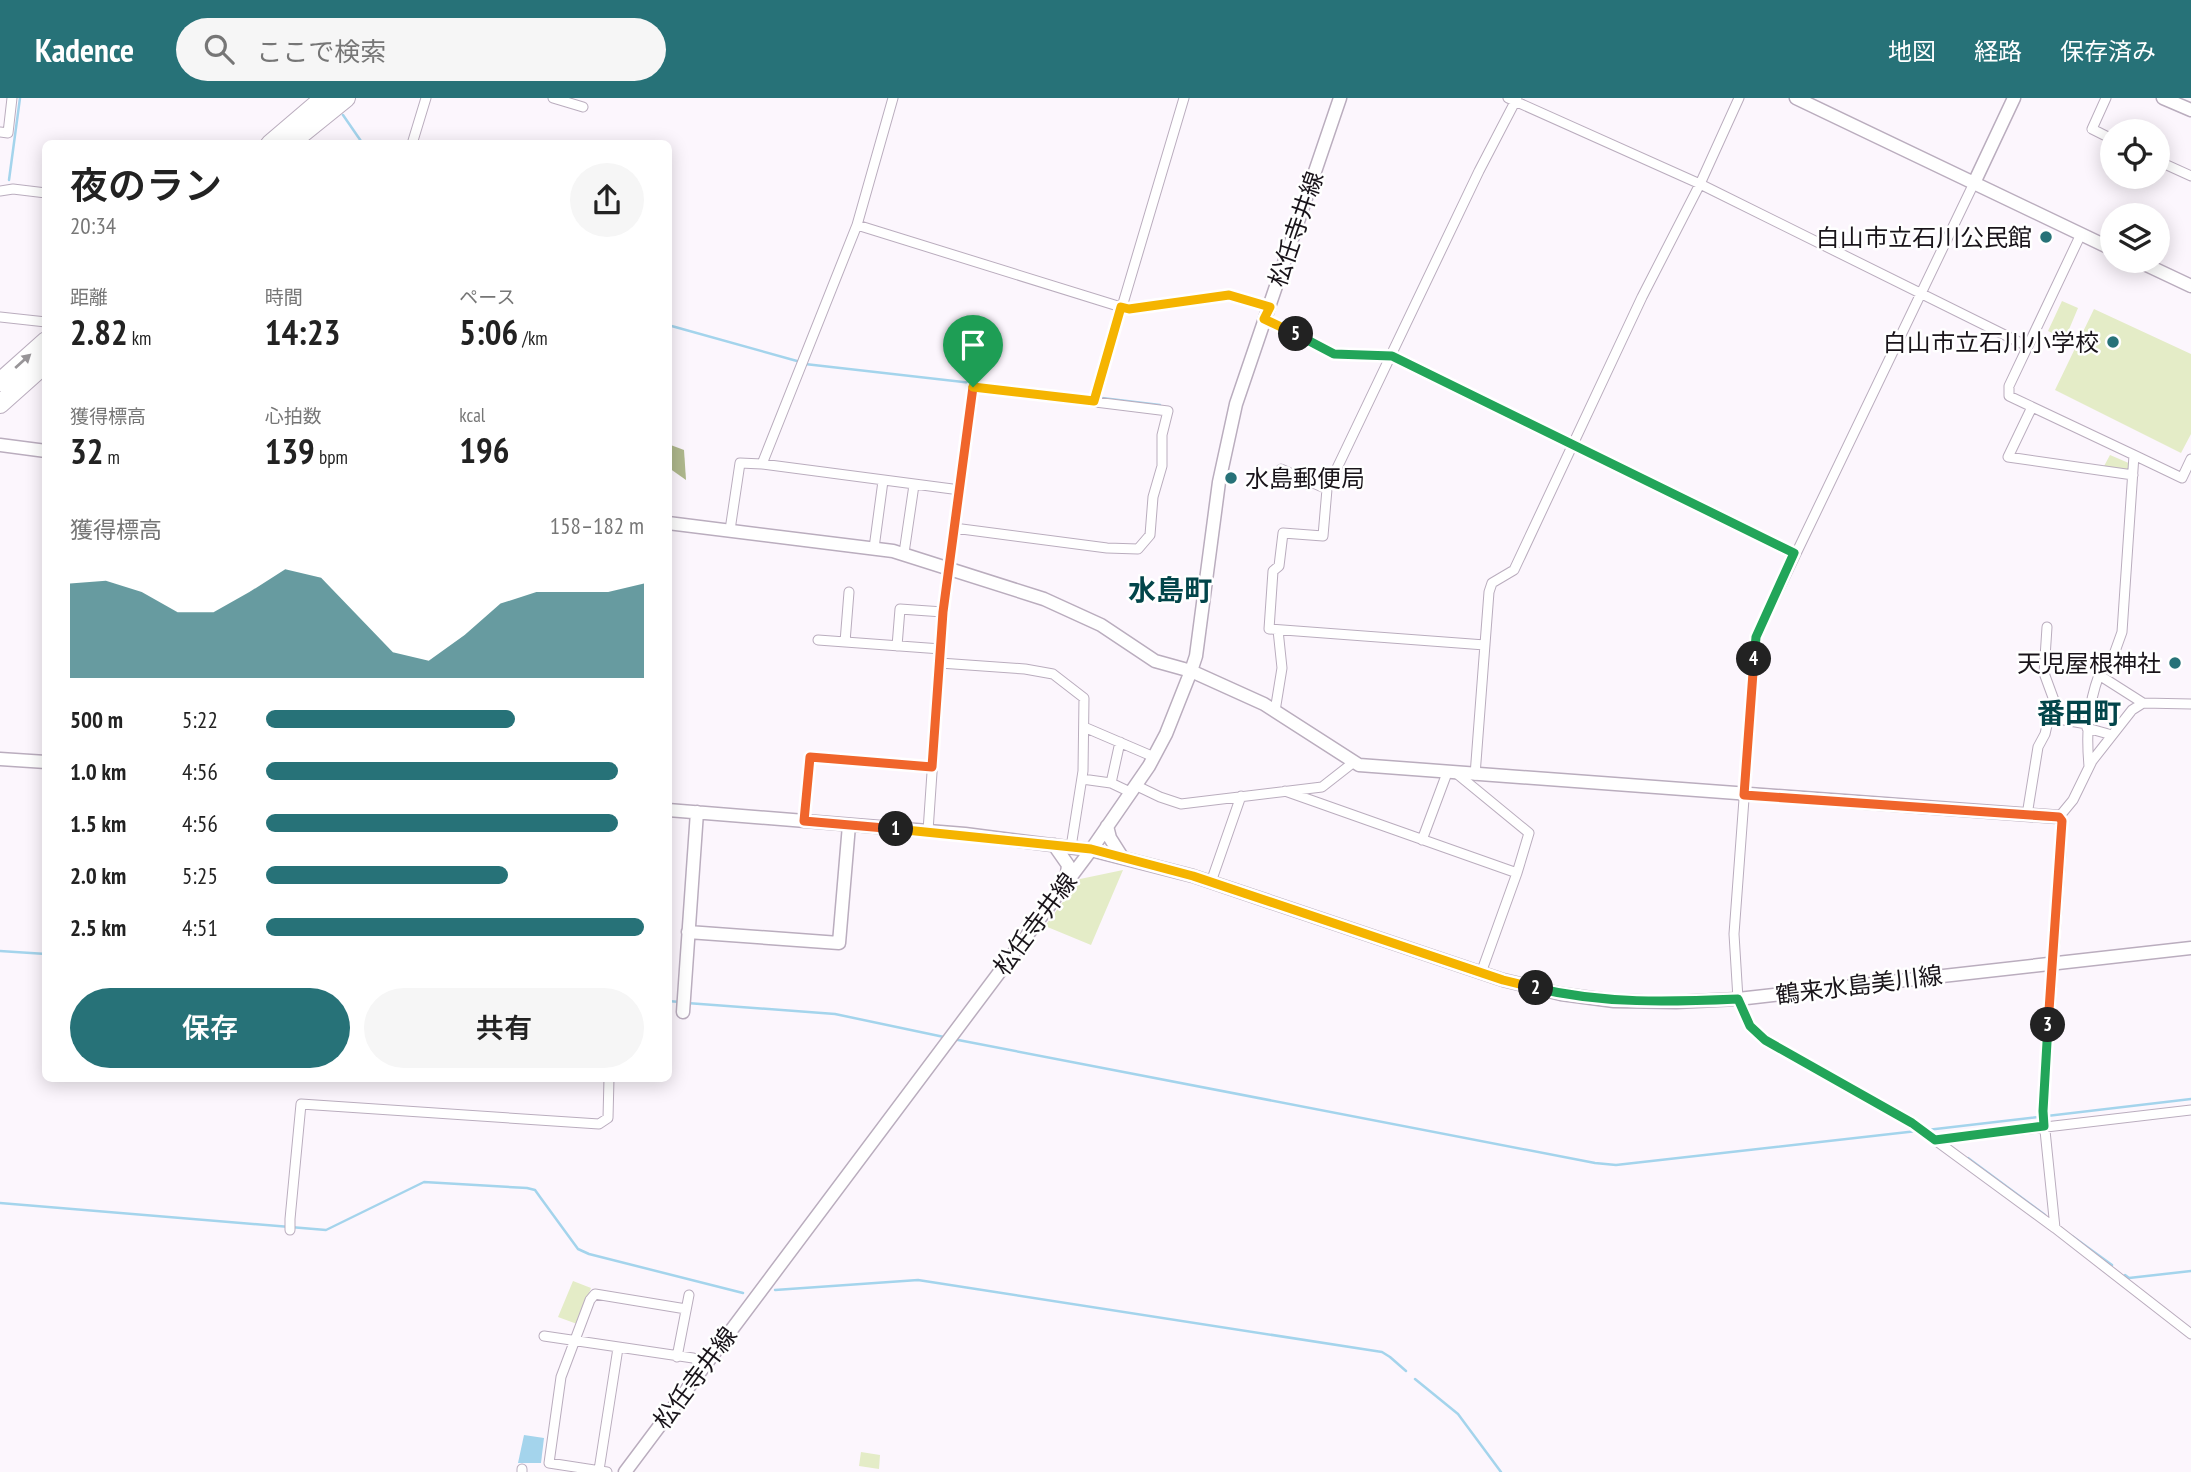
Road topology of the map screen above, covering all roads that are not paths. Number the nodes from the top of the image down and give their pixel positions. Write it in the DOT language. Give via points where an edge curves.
graph roads {
  1 [pos="12,98"];
  2 [pos="324,98"];
  3 [pos="346,98"];
  4 [pos="426,98"];
  5 [pos="553,98"];
  6 [pos="893,98"];
  7 [pos="1184,98"];
  8 [pos="1340,98"];
  9 [pos="1739,98"];
  10 [pos="1796,98"];
  11 [pos="2014,98"];
  12 [pos="2106,98"];
  13 [pos="2163,98"];
  14 [pos="1514,99"];
  15 [pos="583,107"];
  16 [pos="2191,110"];
  17 [pos="0,132"];
  18 [pos="2100,133"];
  19 [pos="275,140"];
  20 [pos="294,140"];
  21 [pos="413,140"];
  22 [pos="2170,166"];
  23 [pos="2191,176"];
  24 [pos="1974,183"];
  25 [pos="1700,184"];
  26 [pos="0,191"];
  27 [pos="42,193"];
  28 [pos="857,225"];
  29 [pos="2081,234"];
  30 [pos="2100,243"];
  31 [pos="2163,273"];
  32 [pos="2191,286"];
  33 [pos="1920,293"];
  34 [pos="1121,307"];
  35 [pos="1267,313"];
  36 [pos="0,317"];
  37 [pos="42,322"];
  38 [pos="42,345"];
  39 [pos="2027,346"];
  40 [pos="1392,356"];
  41 [pos="42,367"];
  42 [pos="0,382"];
  43 [pos="1094,401"];
  44 [pos="0,404"];
  45 [pos="2032,407"];
  46 [pos="0,445"];
  47 [pos="1574,445"];
  48 [pos="42,450"];
  49 [pos="2134,455"];
  50 [pos="2191,459"];
  51 [pos="762,464"];
  52 [pos="1281,469"];
  53 [pos="2133,475"];
  54 [pos="883,481"];
  55 [pos="914,485"];
  56 [pos="1328,489"];
  57 [pos="960,490"];
  58 [pos="672,523"];
  59 [pos="954,528"];
  60 [pos="730,530"];
  61 [pos="874,548"];
  62 [pos="1794,553"];
  63 [pos="904,554"];
  64 [pos="949,567"];
  65 [pos="849,592"];
  66 [pos="943,612"];
  67 [pos="2048,627"];
  68 [pos="1278,630"];
  69 [pos="818,640"];
  70 [pos="845,642"];
  71 [pos="1485,645"];
  72 [pos="897,646"];
  73 [pos="941,649"];
  74 [pos="940,663"];
  75 [pos="1191,671"];
  76 [pos="2099,675"];
  77 [pos="2143,703"];
  78 [pos="2191,704"];
  79 [pos="1275,711"];
  80 [pos="2052,718"];
  81 [pos="2087,726"];
  82 [pos="1084,727"];
  83 [pos="2112,736"];
  84 [pos="1120,742"];
  85 [pos="1154,757"];
  86 [pos="0,759"];
  87 [pos="42,762"];
  88 [pos="1354,762"];
  89 [pos="932,767"];
  90 [pos="2089,768"];
  91 [pos="1452,773"];
  92 [pos="1475,775"];
  93 [pos="1082,779"];
  94 [pos="1111,783"];
  95 [pos="1133,789"];
  96 [pos="1285,791"];
  97 [pos="1744,795"];
  98 [pos="1241,796"];
  99 [pos="672,810"];
  100 [pos="697,813"];
  101 [pos="2027,815"];
  102 [pos="2059,817"];
  103 [pos="804,821"];
  104 [pos="849,825"];
  105 [pos="1107,826"];
  106 [pos="928,831"];
  107 [pos="1422,840"];
  108 [pos="1054,845"];
  109 [pos="1072,847"];
  110 [pos="1091,849"];
  111 [pos="1122,857"];
  112 [pos="1517,873"];
  113 [pos="1212,882"];
  114 [pos="1066,883"];
  115 [pos="688,932"];
  116 [pos="2191,948"];
  117 [pos="2052,963"];
  118 [pos="1482,973"];
  119 [pos="1738,999"];
  120 [pos="683,1006"];
  121 [pos="609,1082"];
  122 [pos="2191,1110"];
  123 [pos="2043,1119"];
  124 [pos="1932,1138"];
  125 [pos="290,1227"];
  126 [pos="2055,1228"];
  127 [pos="689,1295"];
  128 [pos="686,1309"];
  129 [pos="2191,1334"];
  130 [pos="544,1336"];
  131 [pos="574,1342"];
  132 [pos="618,1348"];
  133 [pos="677,1357"];
  134 [pos="704,1365"];
  135 [pos="603,1471"];
  136 [pos="625,1472"];
  1 -- 17 [label="street" via="8,132"];
  2 -- 19 [label="highway"];
  3 -- 20 [label="highway"];
  4 -- 21 [label="street"];
  5 -- 15 [label="street"];
  6 -- 28 [label="street"];
  7 -- 34 [label="street"];
  8 -- 35 [label="main road, 松任寺井線"];
  9 -- 25 [label="street"];
  10 -- 24 [label="main road"];
  11 -- 24 [label="main road"];
  12 -- 18 [label="street" via="2092,129"];
  13 -- 16 [label="main road"];
  14 -- 25 [label="street"];
  14 -- 40 [label="street"];
  22 -- 23 [label="street"];
  24 -- 29 [label="main road"];
  24 -- 33 [label="street"];
  25 -- 33 [label="street"];
  25 -- 47 [label="street"];
  26 -- 27 [label="street"];
  28 -- 34 [label="street"];
  28 -- 51 [label="street"];
  29 -- 30 [label="main road"];
  29 -- 39 [label="street"];
  31 -- 32 [label="main road"];
  33 -- 39 [label="street"];
  33 -- 62 [label="street"];
  34 -- 35 [label="street" via="1229,295"];
  34 -- 43 [label="street"];
  35 -- 40 [label="street" via="1334,354"];
  35 -- 75 [label="main road, 松任寺井線" via="1236,404 1219,482"];
  36 -- 37 [label="street"];
  42 -- 38 [label="highway, one-way"];
  39 -- 45 [label="street" via="2009,396"];
  40 -- 47 [label="street"];
  40 -- 56 [label="street"];
  41 -- 44 [label="highway"];
  43 -- 57 [label="street" via="973,387"];
  43 -- 59 [label="street" via="1168,411 1150,535 1138,549"];
  45 -- 49 [label="street"];
  45 -- 53 [label="street" via="2008,457"];
  46 -- 48 [label="main road"];
  47 -- 62 [label="street"];
  47 -- 71 [label="street" via="1514,570 1492,583"];
  49 -- 50 [label="street" via="2182,478"];
  49 -- 53 [label="street"];
  51 -- 54 [label="street"];
  51 -- 60 [label="street" via="740,463"];
  52 -- 56 [label="street"];
  53 -- 76 [label="street" via="2122,632 2113,657"];
  54 -- 55 [label="street"];
  54 -- 61 [label="street"];
  55 -- 57 [label="street"];
  55 -- 63 [label="street"];
  56 -- 68 [label="street" via="1323,536 1283,533 1279,566 1273,571 1269,629"];
  57 -- 59 [label="street"];
  58 -- 60 [label="main road"];
  59 -- 64 [label="street"];
  60 -- 61 [label="main road"];
  61 -- 63 [label="main road"];
  62 -- 97 [label="street" via="1756,637"];
  63 -- 64 [label="main road"];
  64 -- 66 [label="street"];
  64 -- 75 [label="main road" via="1044,599 1101,625 1155,661"];
  65 -- 70 [label="street"];
  66 -- 72 [label="street" via="900,609"];
  66 -- 73 [label="street"];
  67 -- 80 [label="street" via="2044,673 2055,703"];
  68 -- 71 [label="street"];
  68 -- 79 [label="street" via="1282,668"];
  69 -- 70 [label="street"];
  70 -- 72 [label="street"];
  71 -- 92 [label="street"];
  72 -- 73 [label="street"];
  73 -- 74 [label="street"];
  74 -- 82 [label="street" via="1053,674 1084,698"];
  74 -- 89 [label="street"];
  75 -- 79 [label="main road"];
  75 -- 85 [label="main road, 松任寺井線"];
  76 -- 77 [label="street"];
  76 -- 81 [label="street"];
  77 -- 78 [label="street"];
  77 -- 83 [label="street"];
  79 -- 88 [label="main road"];
  80 -- 81 [label="street"];
  80 -- 101 [label="street" via="2038,747"];
  81 -- 83 [label="street"];
  81 -- 90 [label="street"];
  82 -- 84 [label="street"];
  82 -- 93 [label="street"];
  83 -- 90 [label="street"];
  84 -- 85 [label="street"];
  84 -- 94 [label="street"];
  85 -- 95 [label="main road, 松任寺井線"];
  86 -- 87 [label="main road"];
  88 -- 91 [label="main road" via="1371,768"];
  88 -- 96 [label="street" via="1322,787"];
  89 -- 103 [label="street" via="810,757"];
  89 -- 106 [label="street"];
  90 -- 102 [label="street"];
  91 -- 92 [label="main road"];
  91 -- 107 [label="street"];
  91 -- 112 [label="street" via="1529,833"];
  92 -- 97 [label="main road"];
  93 -- 94 [label="street"];
  93 -- 109 [label="street"];
  94 -- 95 [label="street"];
  95 -- 98 [label="street" via="1181,804"];
  95 -- 105 [label="main road, 松任寺井線"];
  96 -- 98 [label="street"];
  96 -- 107 [label="street"];
  97 -- 101 [label="main road"];
  97 -- 119 [label="street" via="1734,914"];
  98 -- 113 [label="street"];
  99 -- 100 [label="main road, 鶴来水島美川線"];
  100 -- 103 [label="main road, 鶴来水島美川線"];
  100 -- 115 [label="main road"];
  101 -- 102 [label="main road"];
  102 -- 117 [label="street" via="2061,852"];
  103 -- 104 [label="main road, 鶴来水島美川線"];
  104 -- 106 [label="main road, 鶴来水島美川線"];
  104 -- 115 [label="main road" via="839,943"];
  105 -- 110 [label="main road, 松任寺井線"];
  105 -- 111 [label="main road"];
  106 -- 108 [label="main road, 鶴来水島美川線"];
  107 -- 112 [label="street"];
  108 -- 109 [label="main road, 鶴来水島美川線"];
  108 -- 114 [label="main road" via="1068,865"];
  109 -- 110 [label="main road, 鶴来水島美川線"];
  110 -- 111 [label="main road, 鶴来水島美川線"];
  110 -- 114 [label="main road, 松任寺井線"];
  111 -- 113 [label="main road, 鶴来水島美川線"];
  112 -- 118 [label="street"];
  113 -- 118 [label="main road, 鶴来水島美川線"];
  114 -- 134 [label="main road, 松任寺井線"];
  115 -- 120 [label="main road"];
  116 -- 117 [label="main road, 鶴来水島美川線"];
  117 -- 119 [label="main road, 鶴来水島美川線"];
  117 -- 123 [label="street"];
  118 -- 119 [label="main road, 鶴来水島美川線" via="1561,994 1614,1001"];
  119 -- 124 [label="street" via="1750,1026 1765,1040"];
  121 -- 125 [label="street" via="608,1118 600,1124 301,1104"];
  122 -- 123 [label="street"];
  123 -- 124 [label="street"];
  123 -- 126 [label="street"];
  124 -- 126 [label="street"];
  126 -- 129 [label="street"];
  127 -- 128 [label="street"];
  128 -- 131 [label="street" via="595,1294"];
  128 -- 133 [label="street"];
  130 -- 131 [label="street"];
  131 -- 132 [label="street"];
  131 -- 135 [label="street" via="561,1377 549,1463"];
  132 -- 133 [label="street"];
  132 -- 135 [label="street"];
  133 -- 134 [label="street" via="693,1358"];
  134 -- 136 [label="main road, 松任寺井線"];
}
